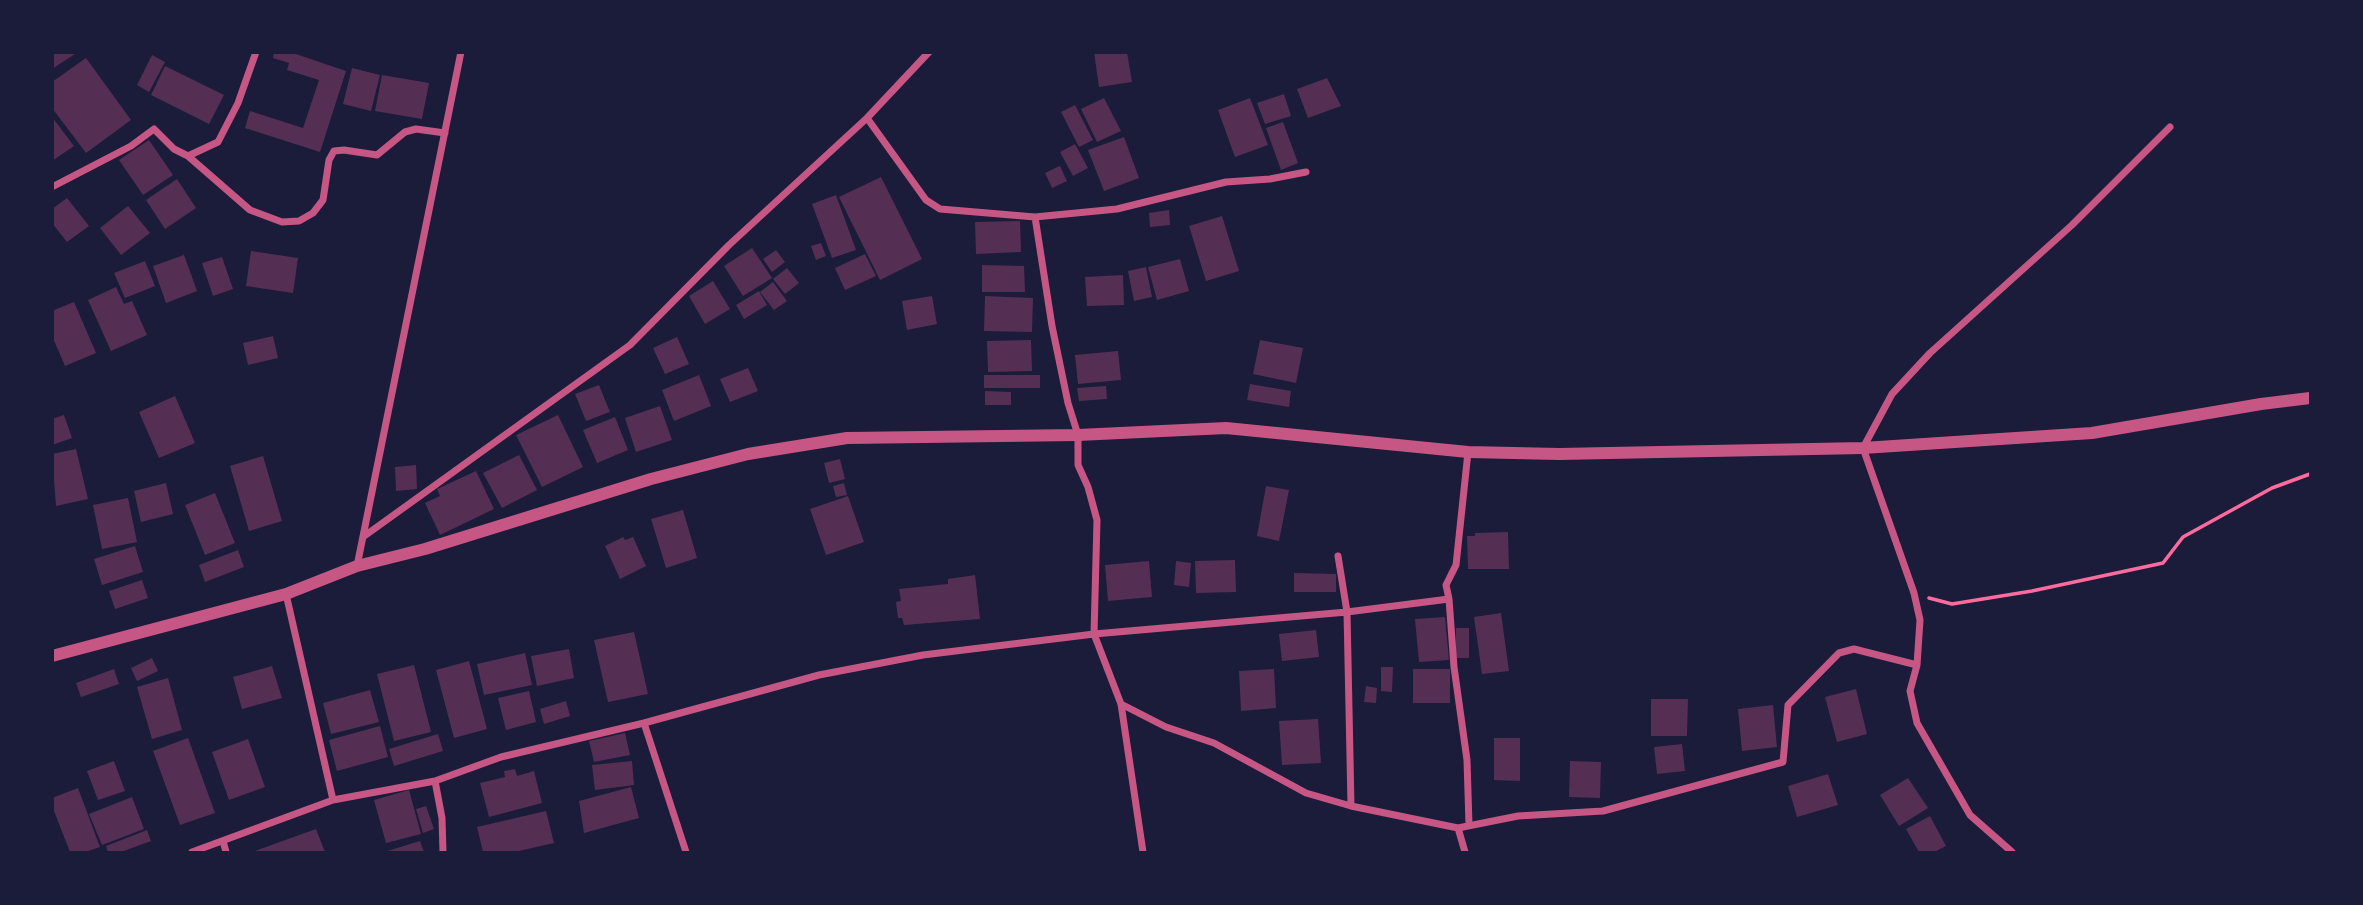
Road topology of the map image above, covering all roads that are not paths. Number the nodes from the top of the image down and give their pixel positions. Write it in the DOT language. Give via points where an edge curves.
graph roads {
  1 [pos="256,52"];
  2 [pos="461,52"];
  3 [pos="929,52"];
  4 [pos="867,118"];
  5 [pos="2169,127"];
  6 [pos="445,133"];
  7 [pos="188,156"];
  8 [pos="1306,172"];
  9 [pos="52,187"];
  10 [pos="1035,217"];
  11 [pos="2311,398"];
  12 [pos="1078,435"];
  13 [pos="1863,448"];
  14 [pos="1468,452"];
  15 [pos="363,537"];
  16 [pos="1339,555"];
  17 [pos="357,566"];
  18 [pos="286,594"];
  19 [pos="1450,599"];
  20 [pos="1347,612"];
  21 [pos="1094,634"];
  22 [pos="52,656"];
  23 [pos="1917,665"];
  24 [pos="1121,704"];
  25 [pos="644,723"];
  26 [pos="435,781"];
  27 [pos="333,800"];
  28 [pos="1351,806"];
  29 [pos="1469,825"];
  30 [pos="1458,828"];
  31 [pos="223,841"];
  32 [pos="191,852"];
  33 [pos="226,852"];
  34 [pos="443,852"];
  35 [pos="686,852"];
  36 [pos="1143,852"];
  37 [pos="1465,852"];
  38 [pos="2012,852"];
  1 -- 7 [label="street" via="218,142"];
  2 -- 6 [label="street"];
  3 -- 4 [label="street"];
  4 -- 10 [label="street" via="926,200 940,209"];
  4 -- 15 [label="street" via="630,345"];
  5 -- 13 [label="street" via="2072,225 1930,353 1892,394"];
  6 -- 7 [label="street" via="405,132 377,155 334,151 323,200 299,221 282,222 250,210"];
  6 -- 15 [label="street"];
  7 -- 9 [label="street" via="153,129 120,152"];
  8 -- 10 [label="street" via="1226,182 1117,209"];
  10 -- 12 [label="street" via="1052,326"];
  11 -- 13 [label="street" via="2092,433"];
  12 -- 14 [label="street" via="1226,428"];
  12 -- 17 [label="street" via="848,438 748,454 651,478"];
  12 -- 21 [label="street" via="1078,466 1097,520"];
  13 -- 14 [label="street"];
  13 -- 23 [label="street" via="1914,593 1920,620"];
  14 -- 19 [label="street" via="1456,565 1446,585"];
  15 -- 17 [label="street"];
  16 -- 20 [label="street"];
  17 -- 18 [label="street"];
  18 -- 22 [label="street"];
  18 -- 27 [label="street"];
  19 -- 20 [label="street"];
  19 -- 29 [label="street"];
  20 -- 21 [label="street"];
  20 -- 28 [label="street"];
  21 -- 24 [label="street"];
  21 -- 25 [label="street" via="819,675"];
  23 -- 29 [label="street" via="1854,649 1839,653 1788,705 1783,762 1603,811 1518,816"];
  23 -- 38 [label="street" via="1910,691 1917,723 1970,815"];
  24 -- 28 [label="street" via="1166,727 1214,743 1306,793"];
  24 -- 36 [label="street"];
  25 -- 26 [label="street" via="501,757"];
  25 -- 35 [label="street"];
  26 -- 27 [label="street"];
  26 -- 34 [label="street"];
  27 -- 31 [label="street"];
  28 -- 30 [label="street"];
  29 -- 30 [label="street"];
  30 -- 37 [label="street"];
  31 -- 32 [label="street"];
  31 -- 33 [label="street"];
}
